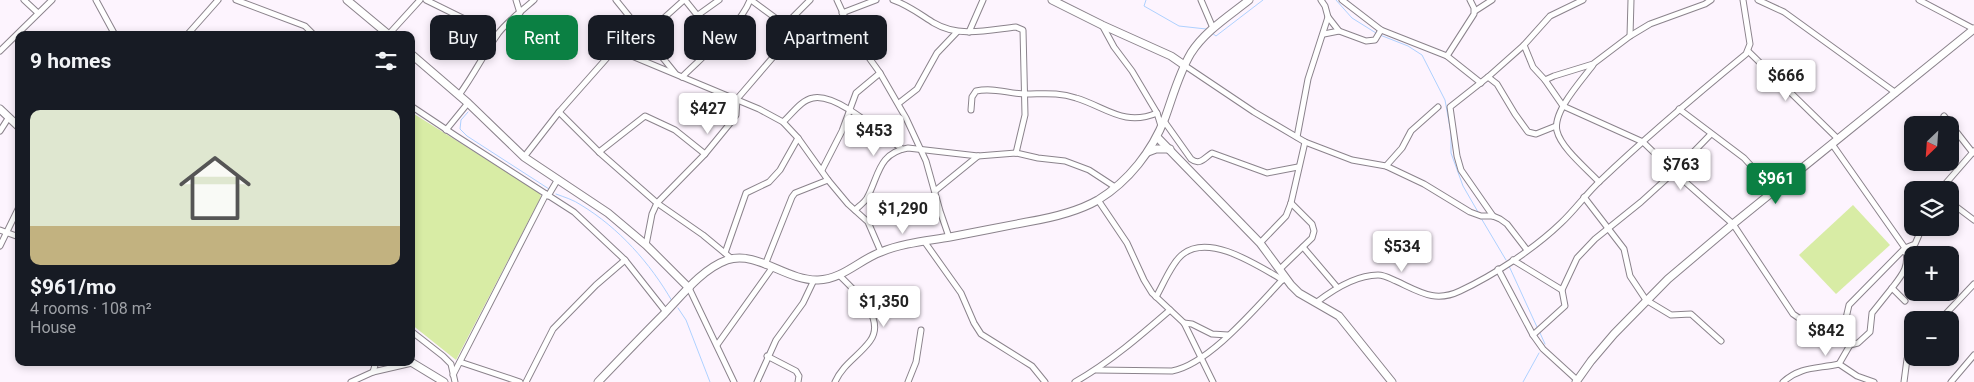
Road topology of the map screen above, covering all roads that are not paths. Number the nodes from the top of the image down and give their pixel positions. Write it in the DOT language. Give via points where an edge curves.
graph roads {
  1 [pos="24,0"];
  2 [pos="52,0"];
  3 [pos="96,0"];
  4 [pos="218,0"];
  5 [pos="236,0"];
  6 [pos="347,0"];
  7 [pos="420,0"];
  8 [pos="426,0"];
  9 [pos="516,0"];
  10 [pos="534,0"];
  11 [pos="685,0"];
  12 [pos="719,0"];
  13 [pos="751,0"];
  14 [pos="810,0"];
  15 [pos="837,0"];
  16 [pos="876,0"];
  17 [pos="893,0"];
  18 [pos="983,0"];
  19 [pos="1052,0"];
  20 [pos="1201,0"];
  21 [pos="1249,0"];
  22 [pos="1321,0"];
  23 [pos="1342,0"];
  24 [pos="1470,0"];
  25 [pos="1492,0"];
  26 [pos="1583,0"];
  27 [pos="1632,0"];
  28 [pos="1710,0"];
  29 [pos="1743,0"];
  30 [pos="1758,0"];
  31 [pos="1920,0"];
  32 [pos="619,1"];
  33 [pos="1767,2"];
  34 [pos="1475,11"];
  35 [pos="38,13"];
  36 [pos="520,13"];
  37 [pos="842,13"];
  38 [pos="630,15"];
  39 [pos="668,15"];
  40 [pos="698,15"];
  41 [pos="742,15"];
  42 [pos="772,15"];
  43 [pos="796,15"];
  44 [pos="1328,17"];
  45 [pos="1102,25"];
  46 [pos="1213,28"];
  47 [pos="1974,29"];
  48 [pos="1381,30"];
  49 [pos="17,31"];
  50 [pos="113,31"];
  51 [pos="191,31"];
  52 [pos="310,31"];
  53 [pos="384,31"];
  54 [pos="393,31"];
  55 [pos="957,32"];
  56 [pos="969,32"];
  57 [pos="1339,32"];
  58 [pos="15,33"];
  59 [pos="1324,34"];
  60 [pos="497,35"];
  61 [pos="1630,36"];
  62 [pos="2,44"];
  63 [pos="1524,45"];
  64 [pos="0,51"];
  65 [pos="1748,51"];
  66 [pos="1447,56"];
  67 [pos="415,57"];
  68 [pos="605,60"];
  69 [pos="641,60"];
  70 [pos="664,60"];
  71 [pos="699,60"];
  72 [pos="771,60"];
  73 [pos="871,60"];
  74 [pos="1593,64"];
  75 [pos="1184,65"];
  76 [pos="880,72"];
  77 [pos="675,74"];
  78 [pos="682,77"];
  79 [pos="1488,78"];
  80 [pos="1545,80"];
  81 [pos="1481,83"];
  82 [pos="1025,94"];
  83 [pos="1896,94"];
  84 [pos="459,95"];
  85 [pos="737,99"];
  86 [pos="468,103"];
  87 [pos="899,103"];
  88 [pos="1438,106"];
  89 [pos="1563,106"];
  90 [pos="0,109"];
  91 [pos="415,109"];
  92 [pos="1679,109"];
  93 [pos="851,110"];
  94 [pos="971,110"];
  95 [pos="559,112"];
  96 [pos="1157,113"];
  97 [pos="9,118"];
  98 [pos="783,122"];
  99 [pos="15,123"];
  100 [pos="1163,124"];
  101 [pos="1556,126"];
  102 [pos="446,130"];
  103 [pos="0,131"];
  104 [pos="1711,134"];
  105 [pos="1959,135"];
  106 [pos="1158,137"];
  107 [pos="1297,137"];
  108 [pos="798,138"];
  109 [pos="1838,139"];
  110 [pos="1305,142"];
  111 [pos="1643,142"];
  112 [pos="1832,144"];
  113 [pos="1170,149"];
  114 [pos="902,150"];
  115 [pos="920,150"];
  116 [pos="599,152"];
  117 [pos="1148,152"];
  118 [pos="1973,152"];
  119 [pos="705,154"];
  120 [pos="1016,154"];
  121 [pos="524,156"];
  122 [pos="978,156"];
  123 [pos="1386,166"];
  124 [pos="1298,167"];
  125 [pos="822,170"];
  126 [pos="1674,172"];
  127 [pos="558,179"];
  128 [pos="828,180"];
  129 [pos="1948,181"];
  130 [pos="1599,182"];
  131 [pos="1115,187"];
  132 [pos="935,192"];
  133 [pos="1775,192"];
  134 [pos="547,195"];
  135 [pos="1584,197"];
  136 [pos="1098,200"];
  137 [pos="656,202"];
  138 [pos="1291,203"];
  139 [pos="1959,209"];
  140 [pos="855,210"];
  141 [pos="15,216"];
  142 [pos="1493,216"];
  143 [pos="1974,220"];
  144 [pos="1733,224"];
  145 [pos="1608,229"];
  146 [pos="0,230"];
  147 [pos="7,233"];
  148 [pos="15,236"];
  149 [pos="1918,236"];
  150 [pos="950,237"];
  151 [pos="924,241"];
  152 [pos="1260,242"];
  153 [pos="646,245"];
  154 [pos="0,246"];
  155 [pos="1910,246"];
  156 [pos="1303,247"];
  157 [pos="1904,248"];
  158 [pos="1527,250"];
  159 [pos="881,252"];
  160 [pos="725,253"];
  161 [pos="732,259"];
  162 [pos="625,260"];
  163 [pos="1513,260"];
  164 [pos="769,266"];
  165 [pos="1280,269"];
  166 [pos="1498,269"];
  167 [pos="1904,271"];
  168 [pos="839,275"];
  169 [pos="1284,279"];
  170 [pos="814,280"];
  171 [pos="1974,284"];
  172 [pos="1337,287"];
  173 [pos="689,288"];
  174 [pos="1892,288"];
  175 [pos="1562,290"];
  176 [pos="1156,297"];
  177 [pos="1646,300"];
  178 [pos="1904,300"];
  179 [pos="1317,302"];
  180 [pos="1170,310"];
  181 [pos="1948,311"];
  182 [pos="666,312"];
  183 [pos="1184,323"];
  184 [pos="921,330"];
  185 [pos="1536,332"];
  186 [pos="415,334"];
  187 [pos="1228,336"];
  188 [pos="1722,341"];
  189 [pos="717,345"];
  190 [pos="1850,345"];
  191 [pos="1974,355"];
  192 [pos="767,356"];
  193 [pos="1202,358"];
  194 [pos="460,362"];
  195 [pos="1840,364"];
  196 [pos="415,365"];
  197 [pos="375,366"];
  198 [pos="398,366"];
  199 [pos="1907,366"];
  200 [pos="1096,370"];
  201 [pos="373,372"];
  202 [pos="453,375"];
  203 [pos="1388,381"];
  204 [pos="1577,381"];
  205 [pos="352,382"];
  206 [pos="444,382"];
  207 [pos="455,382"];
  208 [pos="520,382"];
  209 [pos="526,382"];
  210 [pos="598,382"];
  211 [pos="734,382"];
  212 [pos="757,382"];
  213 [pos="798,382"];
  214 [pos="835,382"];
  215 [pos="908,382"];
  216 [pos="1045,382"];
  217 [pos="1075,382"];
  218 [pos="1213,382"];
  219 [pos="1783,382"];
  220 [pos="1874,382"];
  221 [pos="1904,382"];
  222 [pos="1951,382"];
  1 -- 35 [label="street"];
  2 -- 35 [label="street"];
  3 -- 50 [label="street"];
  4 -- 51 [label="street"];
  5 -- 52 [label="street" via="305,26"];
  6 -- 53 [label="street"];
  7 -- 54 [label="street"];
  8 -- 60 [label="street"];
  9 -- 36 [label="street"];
  10 -- 36 [label="street"];
  11 -- 39 [label="street"];
  11 -- 40 [label="street"];
  12 -- 40 [label="street"];
  13 -- 41 [label="street"];
  13 -- 42 [label="street"];
  14 -- 43 [label="street"];
  15 -- 37 [label="street"];
  16 -- 37 [label="street"];
  17 -- 55 [label="street" via="935,24"];
  18 -- 56 [label="street"];
  19 -- 45 [label="street"];
  20 -- 46 [label="street"];
  21 -- 46 [label="street"];
  22 -- 44 [label="street"];
  23 -- 48 [label="street"];
  24 -- 34 [label="street"];
  25 -- 34 [label="street"];
  26 -- 63 [label="street" via="1550,16"];
  27 -- 61 [label="street"];
  28 -- 61 [label="street" via="1650,24"];
  29 -- 65 [label="street" via="1750,44"];
  30 -- 33 [label="street"];
  31 -- 47 [label="street"];
  32 -- 38 [label="street"];
  33 -- 83 [label="street"];
  34 -- 66 [label="street"];
  35 -- 49 [label="street"];
  36 -- 60 [label="street"];
  44 -- 57 [label="street"];
  44 -- 59 [label="street"];
  45 -- 75 [label="street"];
  45 -- 96 [label="street"];
  46 -- 75 [label="street"];
  47 -- 83 [label="street"];
  48 -- 57 [label="street" via="1375,40 1366,41"];
  48 -- 66 [label="street"];
  55 -- 56 [label="street"];
  55 -- 87 [label="street" via="937,53 917,89"];
  56 -- 82 [label="street" via="1016,27 1023,30"];
  57 -- 59 [label="street"];
  58 -- 62 [label="street"];
  59 -- 107 [label="street" via="1308,79"];
  60 -- 84 [label="street"];
  61 -- 74 [label="street"];
  62 -- 64 [label="street"];
  63 -- 79 [label="street"];
  63 -- 80 [label="street" via="1533,67"];
  65 -- 92 [label="street"];
  65 -- 109 [label="street"];
  66 -- 81 [label="street"];
  67 -- 84 [label="street"];
  68 -- 95 [label="street"];
  69 -- 77 [label="street"];
  70 -- 77 [label="street"];
  71 -- 78 [label="street"];
  72 -- 85 [label="street"];
  73 -- 76 [label="street"];
  74 -- 80 [label="street"];
  74 -- 89 [label="street"];
  75 -- 100 [label="street"];
  75 -- 107 [label="street"];
  76 -- 87 [label="street"];
  76 -- 93 [label="street" via="856,93"];
  77 -- 78 [label="street"];
  78 -- 85 [label="street"];
  79 -- 81 [label="street"];
  79 -- 101 [label="street" via="1497,84 1528,132 1536,134"];
  80 -- 89 [label="street"];
  81 -- 142 [label="street" via="1452,104 1449,110 1461,170"];
  82 -- 94 [label="street" via="1002,90 976,91"];
  82 -- 96 [label="street" via="1041,92 1076,98 1134,119"];
  82 -- 120 [label="street" via="1025,115"];
  83 -- 109 [label="street"];
  84 -- 86 [label="street"];
  85 -- 98 [label="street"];
  85 -- 119 [label="street" via="736,115"];
  86 -- 102 [label="street"];
  86 -- 121 [label="street"];
  87 -- 115 [label="street"];
  88 -- 123 [label="street" via="1411,131 1402,148"];
  89 -- 101 [label="street"];
  89 -- 111 [label="street"];
  90 -- 97 [label="street"];
  91 -- 102 [label="street"];
  92 -- 104 [label="street"];
  92 -- 111 [label="street"];
  93 -- 98 [label="street" via="821,97 812,98"];
  93 -- 114 [label="street"];
  93 -- 125 [label="street"];
  95 -- 116 [label="street"];
  95 -- 121 [label="street"];
  96 -- 100 [label="street"];
  97 -- 99 [label="street"];
  97 -- 103 [label="street"];
  98 -- 108 [label="street"];
  100 -- 106 [label="street"];
  100 -- 124 [label="street" via="1196,162 1212,153 1267,173"];
  101 -- 130 [label="street" via="1563,144"];
  102 -- 134 [label="street"];
  104 -- 126 [label="street"];
  104 -- 133 [label="street" via="1744,158"];
  105 -- 118 [label="street"];
  106 -- 113 [label="street"];
  106 -- 117 [label="street"];
  107 -- 110 [label="street"];
  108 -- 125 [label="street"];
  108 -- 160 [label="street" via="780,170 769,182 746,194"];
  109 -- 112 [label="street"];
  110 -- 123 [label="street" via="1352,160"];
  110 -- 124 [label="street"];
  111 -- 126 [label="street"];
  111 -- 130 [label="street"];
  112 -- 133 [label="street"];
  112 -- 157 [label="street"];
  113 -- 117 [label="street"];
  113 -- 152 [label="street"];
  114 -- 115 [label="street"];
  114 -- 140 [label="street" via="887,157 867,198"];
  115 -- 122 [label="street"];
  115 -- 132 [label="street"];
  116 -- 119 [label="street" via="645,116 675,130"];
  116 -- 137 [label="street"];
  117 -- 131 [label="street"];
  118 -- 129 [label="street"];
  119 -- 137 [label="street"];
  120 -- 122 [label="street"];
  120 -- 131 [label="street" via="1065,161 1090,170"];
  121 -- 127 [label="street"];
  122 -- 132 [label="street"];
  123 -- 142 [label="street" via="1470,212"];
  124 -- 138 [label="street"];
  125 -- 128 [label="street"];
  126 -- 144 [label="street"];
  126 -- 145 [label="street"];
  127 -- 134 [label="street"];
  127 -- 153 [label="street" via="608,213"];
  128 -- 140 [label="street"];
  128 -- 164 [label="street" via="792,197"];
  130 -- 135 [label="street"];
  131 -- 136 [label="street"];
  132 -- 150 [label="street"];
  133 -- 144 [label="street"];
  134 -- 162 [label="street" via="574,212"];
  134 -- 194 [label="street"];
  135 -- 145 [label="street"];
  135 -- 158 [label="street" via="1561,223"];
  136 -- 150 [label="street" via="1041,220"];
  136 -- 176 [label="street" via="1120,230 1144,280"];
  137 -- 153 [label="street"];
  137 -- 160 [label="street"];
  138 -- 152 [label="street" via="1279,225"];
  138 -- 156 [label="street" via="1314,228 1312,238"];
  139 -- 143 [label="street"];
  140 -- 159 [label="street" via="868,222"];
  141 -- 147 [label="street"];
  142 -- 158 [label="street" via="1507,224"];
  144 -- 177 [label="street"];
  144 -- 190 [label="street" via="1793,314"];
  145 -- 175 [label="street" via="1577,258"];
  145 -- 177 [label="street" via="1624,249 1630,276"];
  146 -- 147 [label="street"];
  147 -- 148 [label="street"];
  147 -- 154 [label="street"];
  149 -- 155 [label="street" via="1915,244"];
  150 -- 151 [label="street"];
  151 -- 159 [label="street"];
  151 -- 216 [label="street" via="961,293 981,334 1032,366"];
  152 -- 165 [label="street"];
  153 -- 173 [label="street"];
  156 -- 165 [label="street"];
  156 -- 172 [label="street"];
  157 -- 190 [label="street" via="1850,305 1846,318"];
  158 -- 163 [label="street"];
  159 -- 168 [label="street"];
  160 -- 161 [label="street"];
  161 -- 164 [label="street" via="752,259"];
  161 -- 173 [label="street" via="716,265"];
  162 -- 182 [label="street"];
  162 -- 209 [label="street" via="596,284 553,329"];
  163 -- 166 [label="street"];
  163 -- 175 [label="street"];
  164 -- 170 [label="street" via="796,278"];
  164 -- 189 [label="street"];
  165 -- 169 [label="street"];
  166 -- 172 [label="street" via="1462,290 1442,297 1426,295 1379,275"];
  166 -- 185 [label="street"];
  167 -- 174 [label="street"];
  168 -- 170 [label="street"];
  168 -- 214 [label="street" via="865,301 874,329 870,340 844,367"];
  169 -- 176 [label="street" via="1225,251 1199,248 1182,254"];
  169 -- 179 [label="street" via="1299,293"];
  169 -- 187 [label="street"];
  170 -- 192 [label="street" via="803,303"];
  171 -- 181 [label="street"];
  172 -- 179 [label="street"];
  173 -- 182 [label="street"];
  173 -- 189 [label="street"];
  174 -- 178 [label="street"];
  174 -- 190 [label="street" via="1872,313 1868,334"];
  175 -- 185 [label="street" via="1565,306"];
  176 -- 180 [label="street"];
  177 -- 188 [label="street" via="1671,315 1691,314"];
  177 -- 204 [label="street"];
  179 -- 203 [label="street" via="1339,316"];
  180 -- 183 [label="street"];
  180 -- 200 [label="street"];
  182 -- 210 [label="street"];
  183 -- 187 [label="street" via="1212,334"];
  183 -- 193 [label="street"];
  184 -- 215 [label="street" via="916,362"];
  185 -- 204 [label="street" via="1543,349"];
  186 -- 202 [label="street" via="451,364"];
  187 -- 193 [label="street"];
  189 -- 211 [label="street"];
  190 -- 195 [label="street"];
  191 -- 222 [label="street"];
  192 -- 212 [label="street"];
  192 -- 213 [label="street" via="796,372"];
  193 -- 200 [label="street" via="1172,371"];
  193 -- 218 [label="street"];
  194 -- 202 [label="street"];
  194 -- 208 [label="street"];
  195 -- 219 [label="street" via="1803,370"];
  195 -- 220 [label="street" via="1857,376"];
  196 -- 206 [label="street"];
  197 -- 201 [label="street"];
  198 -- 201 [label="street"];
  199 -- 221 [label="street"];
  200 -- 217 [label="street"];
  201 -- 205 [label="street"];
  202 -- 207 [label="street"];
}
